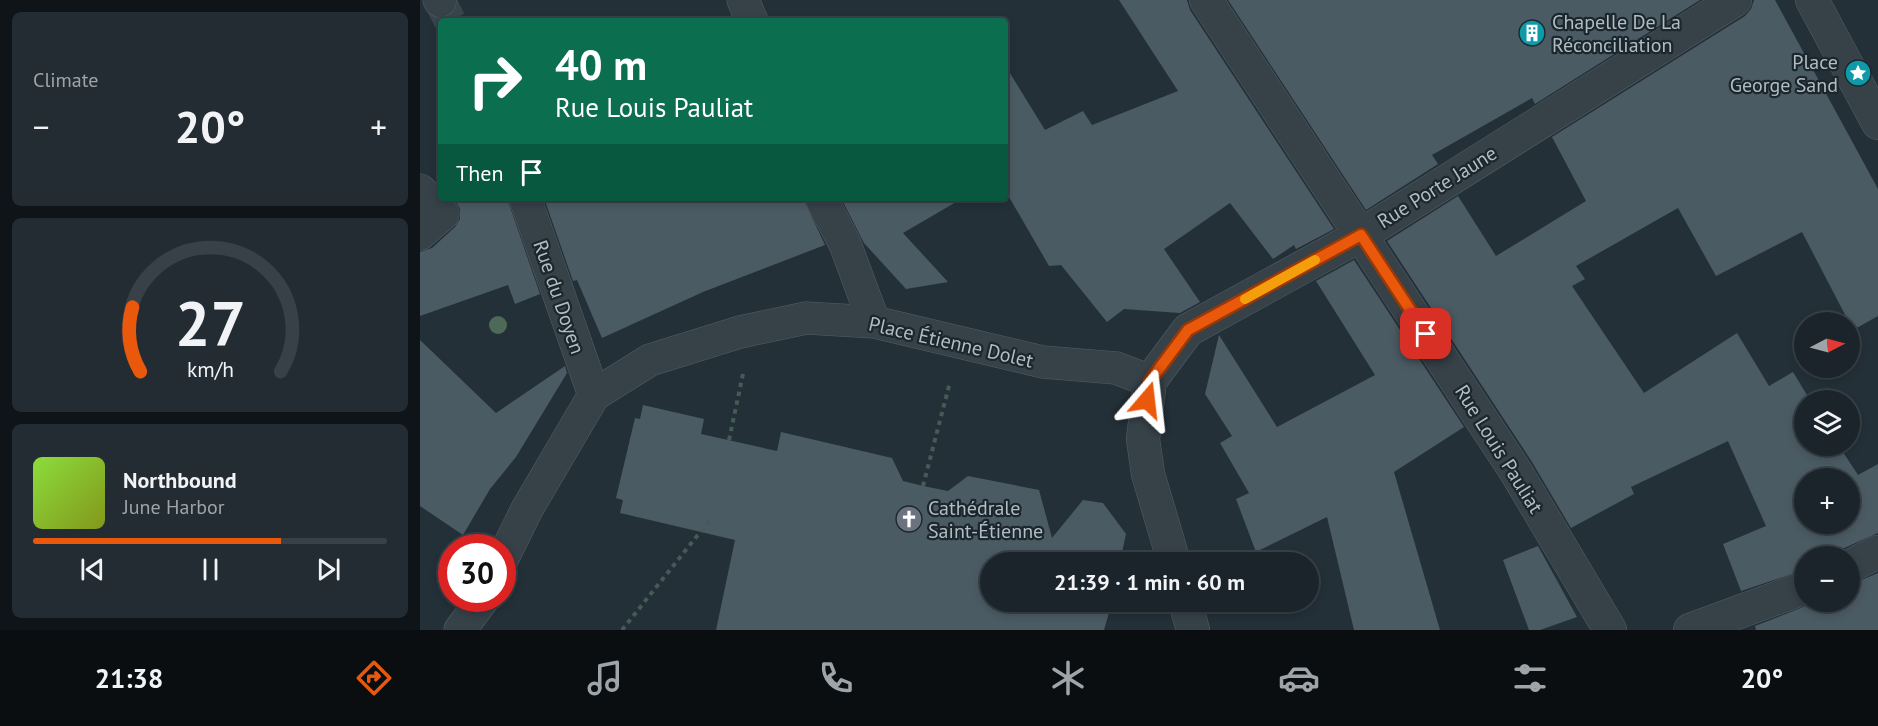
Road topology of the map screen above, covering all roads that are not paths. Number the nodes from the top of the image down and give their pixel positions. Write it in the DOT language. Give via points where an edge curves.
graph roads {
  1 [pos="743,0"];
  2 [pos="1206,0"];
  3 [pos="1735,0"];
  4 [pos="1812,0"];
  5 [pos="751,18"];
  6 [pos="1878,123"];
  7 [pos="420,190"];
  8 [pos="526,201"];
  9 [pos="822,201"];
  10 [pos="420,234"];
  11 [pos="1361,235"];
  12 [pos="874,322"];
  13 [pos="1150,381"];
  14 [pos="594,394"];
  15 [pos="515,534"];
  16 [pos="1171,552"];
  17 [pos="1878,552"];
  18 [pos="1860,561"];
  19 [pos="1794,592"];
  20 [pos="474,612"];
  21 [pos="1188,612"];
  22 [pos="460,630"];
  23 [pos="1194,630"];
  24 [pos="1610,630"];
  25 [pos="1690,630"];
  1 -- 5 [label="street"];
  2 -- 11 [label="street, Rue Louis Pauliat"];
  3 -- 11 [label="street, Rue Porte Jaune"];
  4 -- 6 [label="street"];
  7 -- 10 [label="street" via="443,213"];
  8 -- 14 [label="street, Rue du Doyen"];
  9 -- 12 [label="street"];
  11 -- 13 [label="street, Rue Porte Jaune" via="1188,330"];
  11 -- 24 [label="street, Rue Louis Pauliat" via="1516,472"];
  12 -- 13 [label="street, Place Étienne Dolet" via="1043,362 1116,368"];
  12 -- 14 [label="street, Place Étienne Dolet" via="806,318 753,329 650,360"];
  13 -- 16 [label="street" via="1143,439 1148,474"];
  14 -- 15 [label="street, Place Étienne Dolet"];
  17 -- 18 [label="street"];
  19 -- 25 [label="street"];
  20 -- 22 [label="street"];
  21 -- 23 [label="street"];
}
